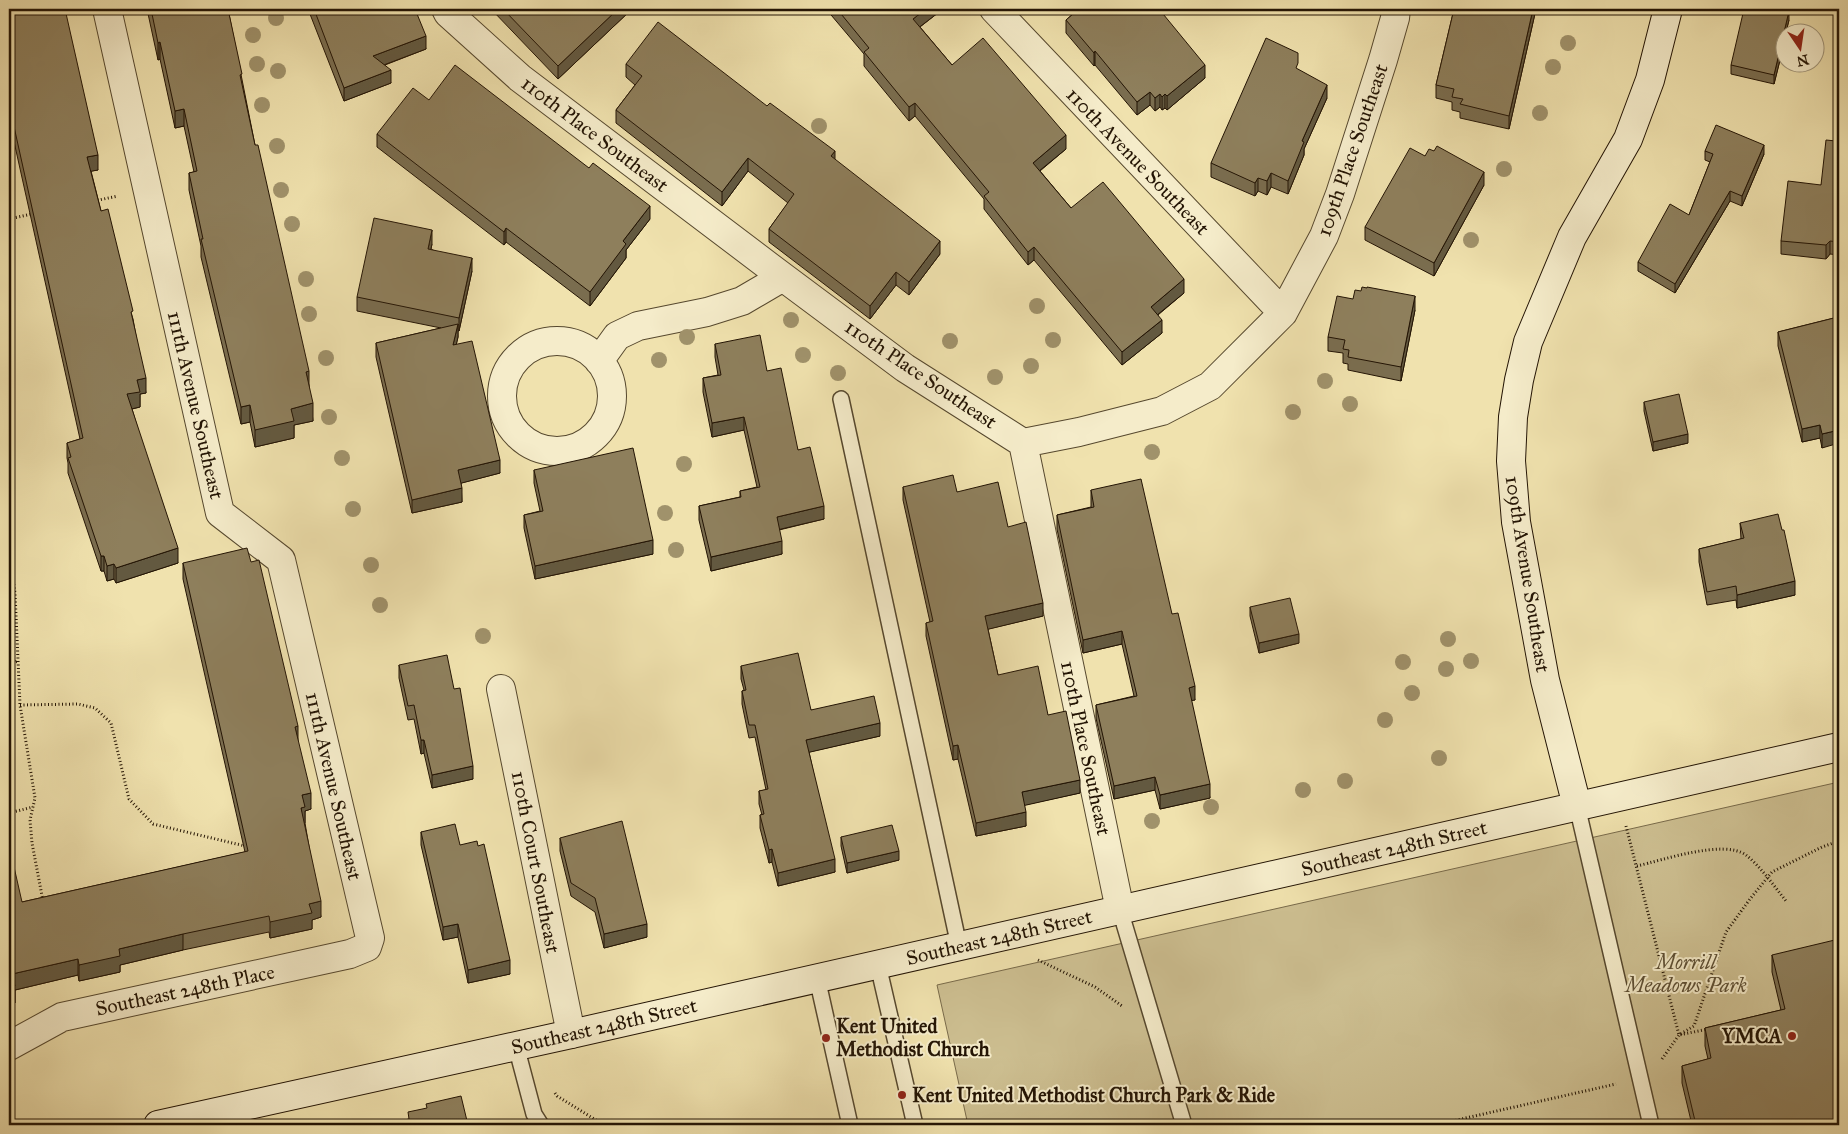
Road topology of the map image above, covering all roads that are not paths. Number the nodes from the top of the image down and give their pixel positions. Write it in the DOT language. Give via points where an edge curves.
graph roads {
  1 [pos="107,9"];
  2 [pos="446,9"];
  3 [pos="994,9"];
  4 [pos="1396,9"];
  5 [pos="1668,9"];
  6 [pos="783,276"];
  7 [pos="1283,313"];
  8 [pos="600,361"];
  9 [pos="841,399"];
  10 [pos="1024,443"];
  11 [pos="501,689"];
  12 [pos="1839,747"];
  13 [pos="1577,806"];
  14 [pos="1120,910"];
  15 [pos="959,946"];
  16 [pos="366,947"];
  17 [pos="878,965"];
  18 [pos="817,978"];
  19 [pos="571,1034"];
  20 [pos="9,1046"];
  21 [pos="519,1059"];
  22 [pos="158,1125"];
  23 [pos="541,1125"];
  24 [pos="850,1125"];
  25 [pos="915,1125"];
  26 [pos="1184,1125"];
  27 [pos="1651,1125"];
  1 -- 16 [label="street, 111th Avenue Southeast" via="220,513 281,560 370,938"];
  2 -- 6 [label="street, 110th Place Southeast" via="520,78"];
  3 -- 7 [label="street, 110th Avenue Southeast"];
  4 -- 7 [label="street, 109th Place Southeast" via="1340,194 1324,236"];
  5 -- 13 [label="street, 109th Avenue Southeast" via="1650,80 1628,139 1572,237 1528,342 1513,417 1511,461 1516,522 1545,680"];
  6 -- 8 [label="street" via="742,301 707,312 638,326 617,336"];
  6 -- 10 [label="street, 110th Place Southeast" via="905,368"];
  7 -- 10 [label="street, 109th Place Southeast" via="1210,386 1162,411"];
  8 -- 8 [label="street" via="586,349 570,342 552,341 534,346 520,355 508,369 502,386 502,404 507,421 517,435 532,446 550,451 569,450 586,443 600,430 609,414 612,396 609,377"];
  9 -- 15 [label="lane"];
  10 -- 14 [label="street, 110th Place Southeast"];
  11 -- 19 [label="street, 110th Court Southeast"];
  12 -- 13 [label="street, Southeast 248th Street"];
  13 -- 14 [label="street, Southeast 248th Street"];
  13 -- 27 [label="lane"];
  14 -- 15 [label="street, Southeast 248th Street"];
  14 -- 26 [label="lane"];
  15 -- 17 [label="street, Southeast 248th Street"];
  16 -- 20 [label="street, Southeast 248th Place" via="350,954 62,1017"];
  17 -- 18 [label="street, Southeast 248th Street"];
  17 -- 25 [label="lane"];
  18 -- 19 [label="street, Southeast 248th Street"];
  18 -- 24 [label="lane"];
  19 -- 21 [label="street, Southeast 248th Street"];
  21 -- 22 [label="street, Southeast 248th Street"];
  21 -- 23 [label="lane" via="534,1114"];
}
